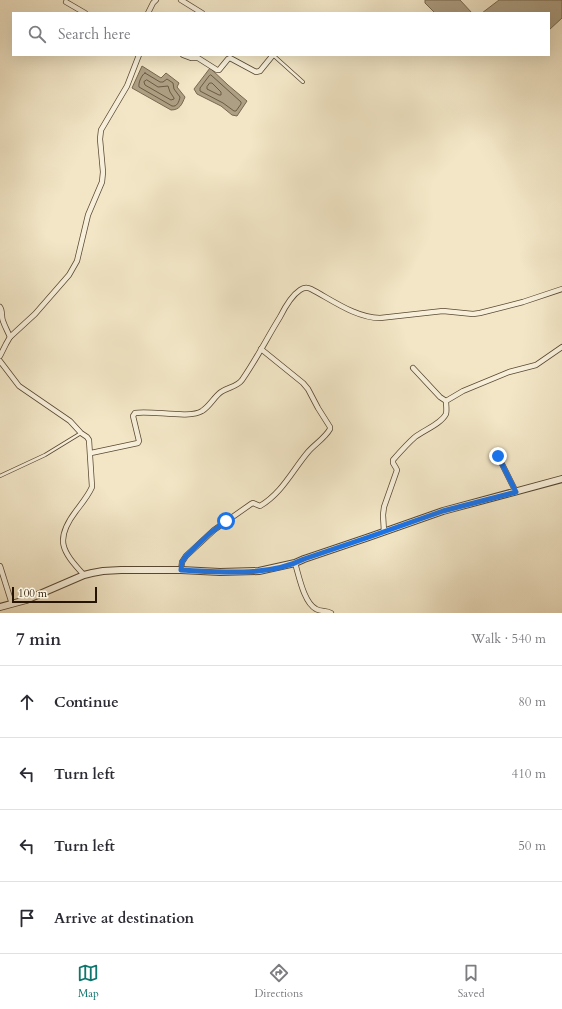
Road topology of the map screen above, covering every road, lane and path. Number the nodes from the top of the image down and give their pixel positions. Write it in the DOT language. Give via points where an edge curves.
graph roads {
  1 [pos="156,0"];
  2 [pos="181,0"];
  3 [pos="66,2"];
  4 [pos="83,12"];
  5 [pos="148,12"];
  6 [pos="200,12"];
  7 [pos="140,56"];
  8 [pos="186,56"];
  9 [pos="272,56"];
  10 [pos="274,56"];
  11 [pos="303,82"];
  12 [pos="562,289"];
  13 [pos="0,307"];
  14 [pos="10,337"];
  15 [pos="562,347"];
  16 [pos="261,349"];
  17 [pos="0,356"];
  18 [pos="0,361"];
  19 [pos="413,368"];
  20 [pos="446,401"];
  21 [pos="81,433"];
  22 [pos="90,454"];
  23 [pos="498,456"];
  24 [pos="0,476"];
  25 [pos="562,479"];
  26 [pos="516,492"];
  27 [pos="384,532"];
  28 [pos="295,564"];
  29 [pos="0,566"];
  30 [pos="181,570"];
  31 [pos="84,576"];
  32 [pos="12,604"];
  33 [pos="0,607"];
  34 [pos="331,613"];
  1 -- 5 [label="street"];
  2 -- 6 [label="street"];
  3 -- 4 [label="street"];
  7 -- 14 [label="street" via="101,130 102,182 88,215 74,266 35,314"];
  8 -- 9 [label="street" via="198,58 218,70 230,58 256,72 260,71"];
  10 -- 11 [label="lane"];
  12 -- 16 [label="street" via="480,313 443,311 371,318 360,315 307,287 290,301"];
  13 -- 14 [label="street"];
  14 -- 17 [label="street"];
  15 -- 20 [label="street" via="536,365 509,372"];
  16 -- 22 [label="street" via="241,381 220,392 203,411 194,414 135,413 138,443"];
  16 -- 30 [label="street" via="304,383 330,429 308,452 278,492 262,506 251,504 214,530 184,559"];
  18 -- 21 [label="street" via="19,386 70,420"];
  19 -- 20 [label="street" via="440,398"];
  20 -- 27 [label="street" via="444,417 416,436 393,460 397,470 384,507"];
  21 -- 22 [label="street" via="89,440"];
  21 -- 24 [label="lane" via="45,455"];
  22 -- 31 [label="street" via="92,487 65,528 62,537 64,549 71,562"];
  23 -- 26 [label="street"];
  25 -- 26 [label="street"];
  26 -- 27 [label="street" via="443,511"];
  27 -- 28 [label="street"];
  28 -- 30 [label="street" via="259,571"];
  28 -- 34 [label="street" via="306,597 312,606 317,610"];
  29 -- 32 [label="street"];
  30 -- 31 [label="street" via="103,571"];
  31 -- 32 [label="street"];
  32 -- 33 [label="street"];
}
